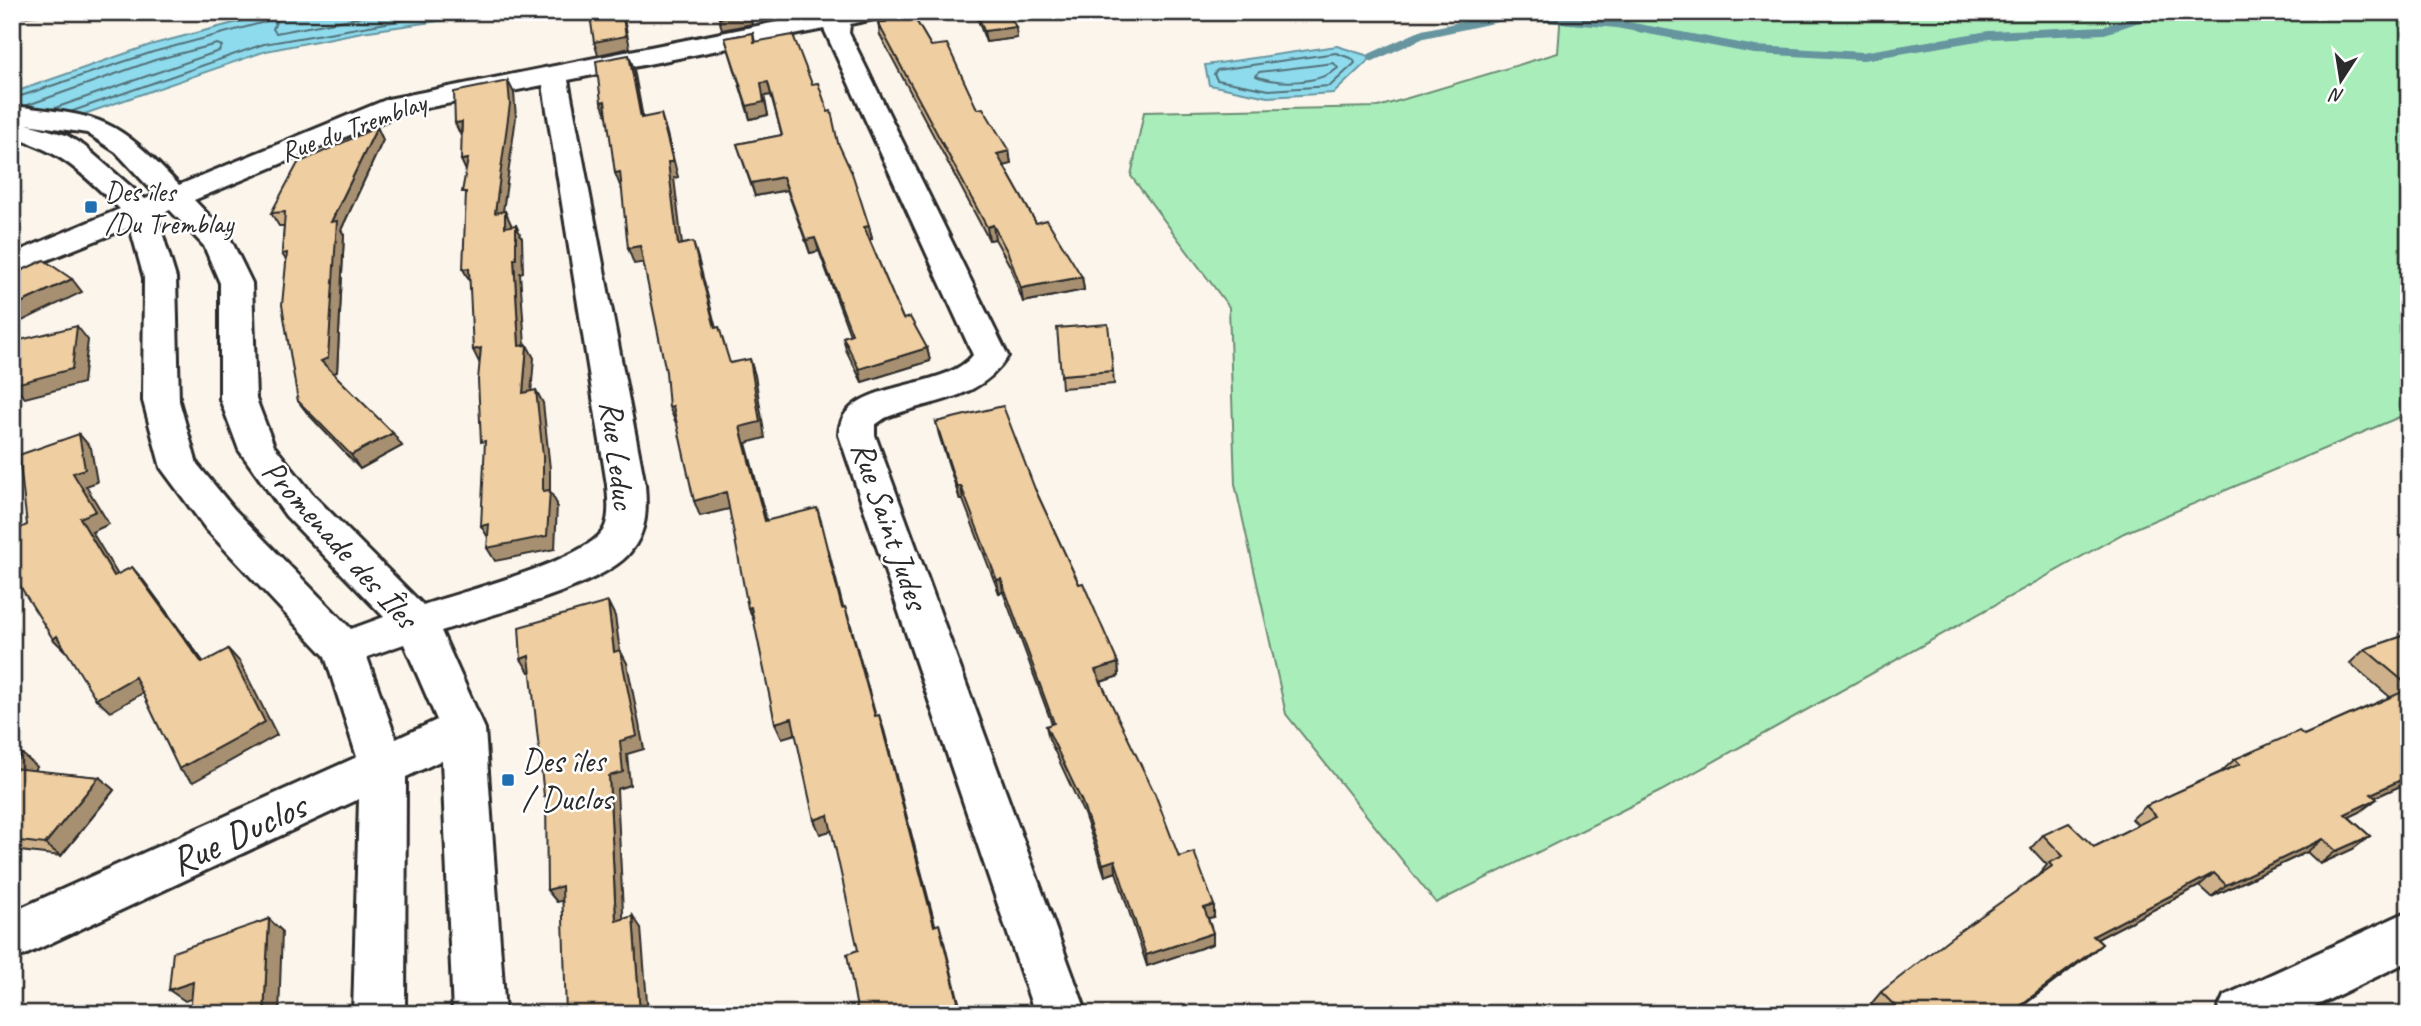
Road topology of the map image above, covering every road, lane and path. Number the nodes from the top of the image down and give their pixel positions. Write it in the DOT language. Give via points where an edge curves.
graph roads {
  1 [pos="875,12"];
  2 [pos="838,16"];
  3 [pos="554,73"];
  4 [pos="12,114"];
  5 [pos="26,131"];
  6 [pos="159,205"];
  7 [pos="12,265"];
  8 [pos="417,625"];
  9 [pos="343,648"];
  10 [pos="463,729"];
  11 [pos="383,767"];
  12 [pos="2409,934"];
  13 [pos="12,937"];
  14 [pos="379,1014"];
  15 [pos="479,1014"];
  16 [pos="1061,1014"];
  17 [pos="2242,1014"];
  1 -- 2 [label="street, Rue du Tremblay"];
  2 -- 3 [label="street, Rue du Tremblay"];
  2 -- 16 [label="street, Rue Saint Judes" via="836,33 991,356 968,380 870,408 857,420 858,435"];
  3 -- 6 [label="street, Rue du Tremblay" via="398,106"];
  3 -- 8 [label="street, Rue Leduc" via="629,517 622,539 603,556"];
  4 -- 6 [label="street, Promenade des Îles" via="97,127 126,146"];
  5 -- 6 [label="street, Promenade des Îles" via="74,152"];
  6 -- 7 [label="street, Rue du Tremblay"];
  6 -- 8 [label="street, Promenade des Îles" via="218,243 236,283 238,399 257,450 300,506"];
  6 -- 9 [label="street, Promenade des Îles" via="160,401 180,468 220,519"];
  8 -- 9 [label="street, Rue Leduc"];
  8 -- 10 [label="street, Promenade des Îles"];
  9 -- 11 [label="street, Promenade des Îles"];
  10 -- 11 [label="street, Rue Duclos"];
  10 -- 15 [label="street, Promenade des Îles"];
  11 -- 13 [label="street, Rue Duclos"];
  11 -- 14 [label="street, Promenade des Îles"];
  12 -- 17 [label="street"];
}
